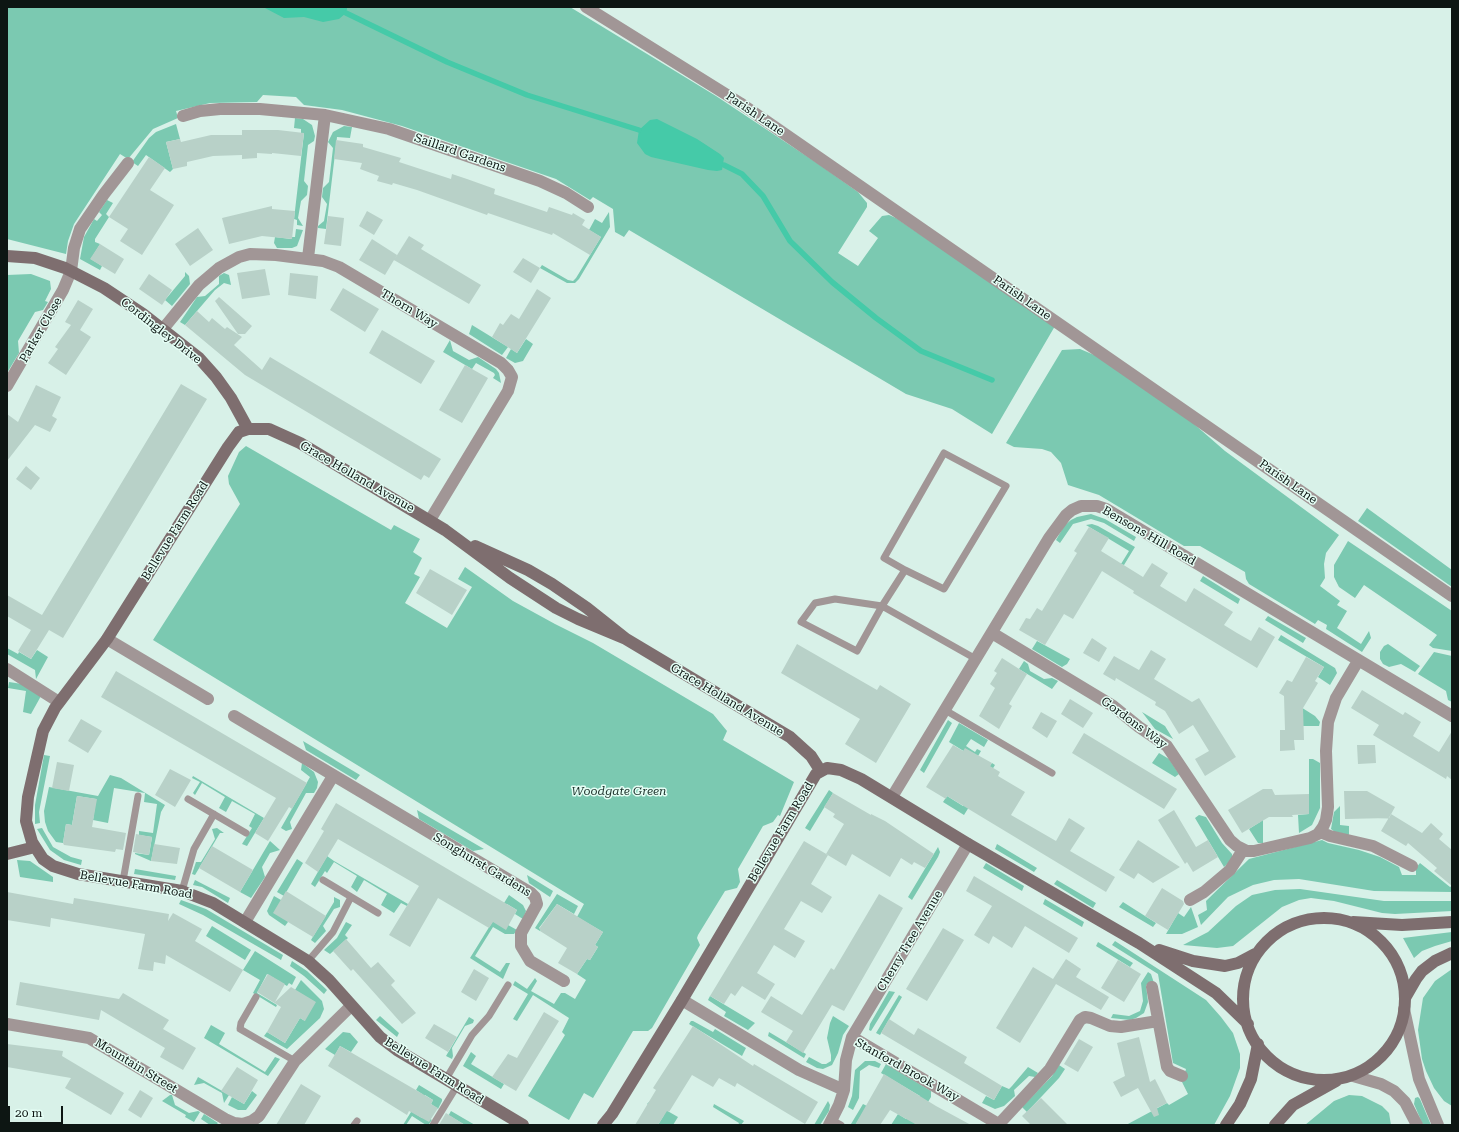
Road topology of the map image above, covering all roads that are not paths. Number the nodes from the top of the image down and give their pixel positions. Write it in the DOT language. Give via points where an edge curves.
graph roads {
  1 [pos="586,7"];
  2 [pos="325,115"];
  3 [pos="183,116"];
  4 [pos="128,163"];
  5 [pos="588,207"];
  6 [pos="7,256"];
  7 [pos="308,258"];
  8 [pos="71,271"];
  9 [pos="163,329"];
  10 [pos="7,386"];
  11 [pos="248,429"];
  12 [pos="430,520"];
  13 [pos="461,540"];
  14 [pos="905,570"];
  15 [pos="1452,596"];
  16 [pos="882,606"];
  17 [pos="992,633"];
  18 [pos="107,639"];
  19 [pos="626,639"];
  20 [pos="976,659"];
  21 [pos="1358,661"];
  22 [pos="7,669"];
  23 [pos="208,699"];
  24 [pos="59,702"];
  25 [pos="945,710"];
  26 [pos="234,716"];
  27 [pos="1452,716"];
  28 [pos="820,770"];
  29 [pos="1052,773"];
  30 [pos="332,776"];
  31 [pos="138,796"];
  32 [pos="892,797"];
  33 [pos="188,799"];
  34 [pos="214,814"];
  35 [pos="1320,832"];
  36 [pos="246,833"];
  37 [pos="968,844"];
  38 [pos="35,847"];
  39 [pos="1243,850"];
  40 [pos="7,854"];
  41 [pos="1412,866"];
  42 [pos="323,880"];
  43 [pos="123,881"];
  44 [pos="182,891"];
  45 [pos="351,897"];
  46 [pos="1190,900"];
  47 [pos="378,913"];
  48 [pos="1346,921"];
  49 [pos="245,922"];
  50 [pos="1452,922"];
  51 [pos="1139,943"];
  52 [pos="1257,953"];
  53 [pos="1452,953"];
  54 [pos="308,961"];
  55 [pos="564,981"];
  56 [pos="508,985"];
  57 [pos="1152,987"];
  58 [pos="256,997"];
  59 [pos="682,1000"];
  60 [pos="1404,1004"];
  61 [pos="352,1006"];
  62 [pos="1158,1021"];
  63 [pos="7,1024"];
  64 [pos="1248,1024"];
  65 [pos="852,1037"];
  66 [pos="1258,1044"];
  67 [pos="295,1061"];
  68 [pos="1182,1076"];
  69 [pos="1353,1076"];
  70 [pos="446,1079"];
  71 [pos="1337,1080"];
  72 [pos="457,1086"];
  73 [pos="844,1090"];
  74 [pos="834,1123"];
  75 [pos="234,1124"];
  76 [pos="1000,1124"];
  77 [pos="433,1125"];
  78 [pos="523,1125"];
  79 [pos="603,1125"];
  80 [pos="1226,1125"];
  81 [pos="1275,1125"];
  82 [pos="1417,1125"];
  83 [pos="1438,1125"];
  1 -- 15 [label="street, Parish Lane" via="740,103"];
  2 -- 3 [label="street, Saillard Gardens" via="239,108 200,111"];
  2 -- 5 [label="street, Saillard Gardens" via="390,129 540,180 566,192"];
  2 -- 7 [label="street"];
  4 -- 8 [label="street" via="80,229"];
  6 -- 8 [label="street, Cordingley Drive" via="35,258"];
  7 -- 9 [label="street, Thorn Way" via="262,254 239,257 219,268 199,285"];
  7 -- 12 [label="street, Thorn Way" via="340,267 501,363 512,377 508,391"];
  8 -- 9 [label="street, Cordingley Drive" via="104,288"];
  8 -- 10 [label="street, Parker Close" via="63,290"];
  9 -- 11 [label="street, Cordingley Drive" via="216,376"];
  11 -- 12 [label="street, Grace Holland Avenue" via="269,429 283,434"];
  11 -- 18 [label="street, Bellevue Farm Road" via="239,432 228,447"];
  12 -- 13 [label="street, Grace Holland Avenue"];
  13 -- 19 [label="street, Grace Holland Avenue" via="528,570 552,584"];
  13 -- 19 [label="street, Grace Holland Avenue" via="489,563 556,608"];
  14 -- 14 [label="lane" via="884,558 944,452 1006,486 944,589"];
  14 -- 16 [label="lane"];
  16 -- 16 [label="lane" via="835,599 815,603 801,622 857,652"];
  16 -- 20 [label="lane"];
  17 -- 20 [label="street, Bensons Hill Road"];
  17 -- 21 [label="street, Bensons Hill Road" via="1058,525 1072,510 1089,505 1106,509"];
  17 -- 39 [label="street, Gordons Way" via="1113,706 1167,746 1230,840"];
  18 -- 23 [label="street"];
  18 -- 24 [label="street, Bellevue Farm Road"];
  19 -- 28 [label="street, Grace Holland Avenue" via="790,737 811,756"];
  20 -- 25 [label="street, Bensons Hill Road"];
  21 -- 27 [label="street, Bensons Hill Road"];
  21 -- 35 [label="street" via="1336,698 1328,722 1327,818"];
  22 -- 24 [label="street"];
  24 -- 38 [label="street, Bellevue Farm Road" via="48,720 42,737 26,808 28,830"];
  25 -- 29 [label="lane"];
  25 -- 32 [label="street, Bensons Hill Road"];
  26 -- 30 [label="street, Songhurst Gardens"];
  28 -- 32 [label="street, Bellevue Farm Road" via="848,772"];
  28 -- 59 [label="street, Bellevue Farm Road" via="812,779"];
  30 -- 49 [label="street"];
  30 -- 55 [label="street, Songhurst Gardens" via="535,897 537,904 521,933 521,946 530,961"];
  31 -- 43 [label="lane"];
  32 -- 37 [label="street, Bellevue Farm Road"];
  33 -- 34 [label="lane"];
  34 -- 36 [label="lane"];
  34 -- 44 [label="lane" via="194,849"];
  35 -- 39 [label="street" via="1305,840 1254,851"];
  35 -- 41 [label="street" via="1373,846"];
  37 -- 51 [label="street, Bellevue Farm Road"];
  37 -- 65 [label="street, Cherry Tree Avenue"];
  38 -- 40 [label="street"];
  38 -- 43 [label="street, Bellevue Farm Road" via="43,858 62,871"];
  39 -- 46 [label="street" via="1230,870"];
  42 -- 45 [label="lane"];
  43 -- 44 [label="street, Bellevue Farm Road"];
  44 -- 49 [label="street, Bellevue Farm Road" via="203,898"];
  45 -- 47 [label="lane"];
  45 -- 54 [label="lane" via="333,932"];
  48 -- 50 [label="street" via="1402,926"];
  48 -- 52 [label="street" via="1321,916 1294,921 1275,932"];
  48 -- 60 [label="street" via="1369,934 1388,953 1402,980"];
  49 -- 54 [label="street, Bellevue Farm Road"];
  51 -- 52 [label="street, Bellevue Farm Road" via="1216,965 1238,963"];
  51 -- 64 [label="street, Bellevue Farm Road" via="1216,993"];
  52 -- 64 [label="street" via="1244,983 1243,1000"];
  53 -- 60 [label="street" via="1422,971"];
  54 -- 61 [label="street, Bellevue Farm Road"];
  56 -- 70 [label="lane" via="489,1016 472,1035"];
  57 -- 62 [label="street"];
  58 -- 67 [label="lane" via="240,1023 240,1029"];
  59 -- 73 [label="street" via="799,1070"];
  59 -- 79 [label="street, Bellevue Farm Road"];
  60 -- 69 [label="street" via="1397,1033 1387,1052 1370,1069"];
  60 -- 83 [label="street" via="1419,1079"];
  61 -- 67 [label="street"];
  61 -- 70 [label="street, Bellevue Farm Road" via="380,1037"];
  62 -- 68 [label="street" via="1167,1067"];
  62 -- 76 [label="street" via="1121,1027 1110,1026 1091,1018 1080,1020 1050,1069"];
  63 -- 75 [label="street, Mountain Street" via="89,1038"];
  64 -- 66 [label="street"];
  65 -- 73 [label="street, Stanford Brook Way" via="847,1054"];
  65 -- 76 [label="street, Stanford Brook Way"];
  66 -- 71 [label="street" via="1273,1061 1293,1072 1320,1080"];
  66 -- 80 [label="street" via="1251,1079 1240,1104"];
  67 -- 75 [label="street" via="260,1116 247,1123"];
  69 -- 71 [label="street"];
  69 -- 82 [label="street" via="1382,1084 1394,1091 1405,1102"];
  70 -- 72 [label="street, Bellevue Farm Road"];
  71 -- 81 [label="street" via="1293,1106"];
  72 -- 77 [label="lane"];
  72 -- 78 [label="street, Bellevue Farm Road"];
  73 -- 74 [label="street, Stanford Brook Way"];
}
